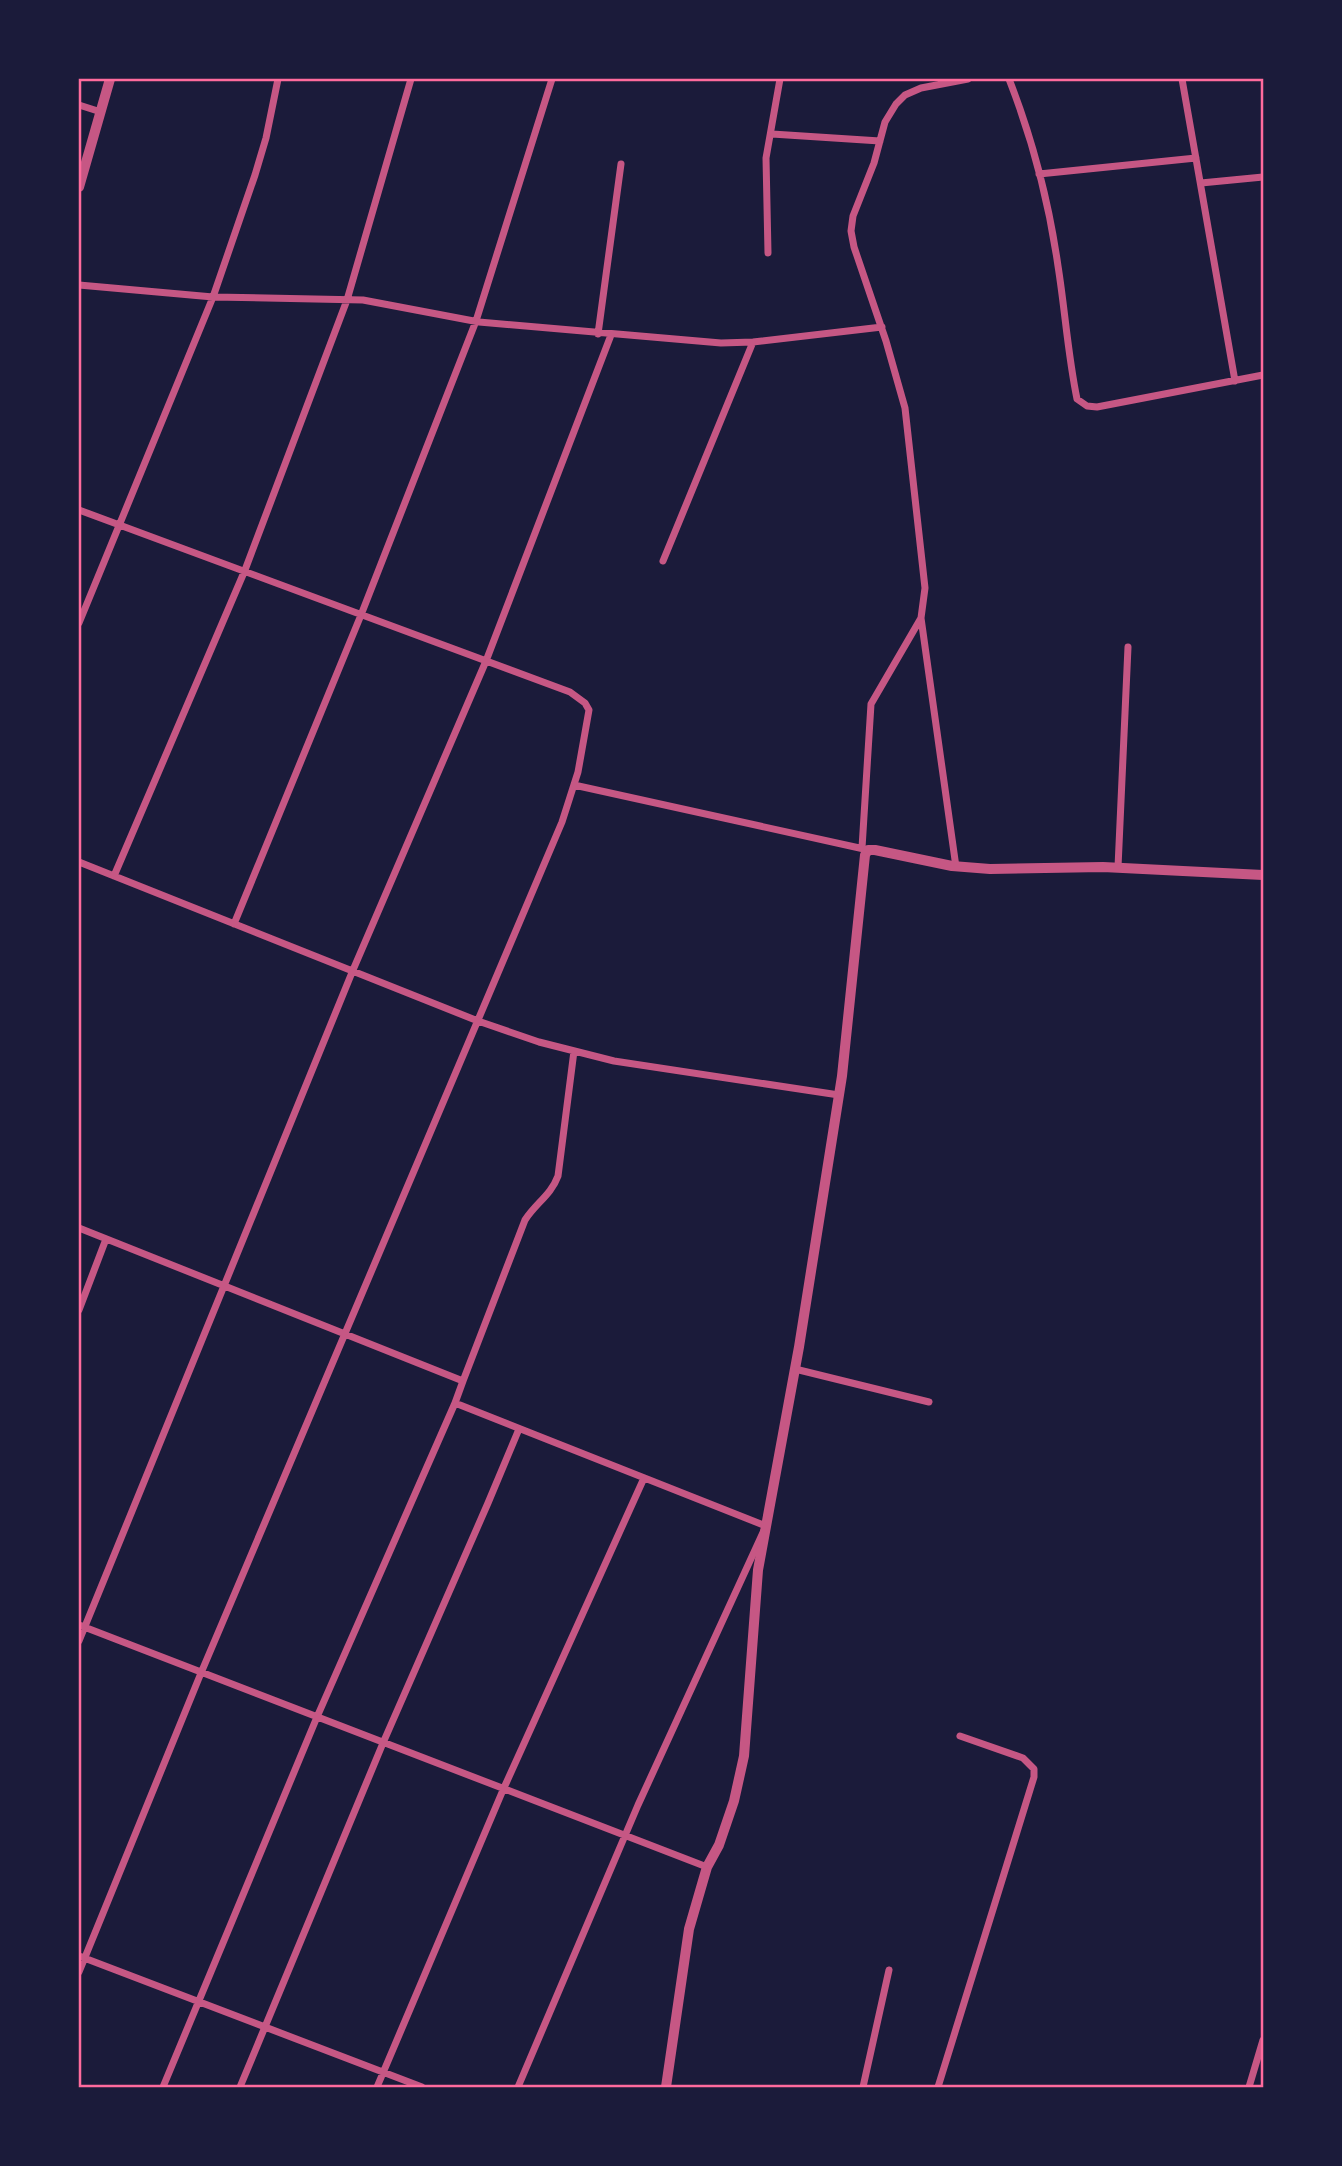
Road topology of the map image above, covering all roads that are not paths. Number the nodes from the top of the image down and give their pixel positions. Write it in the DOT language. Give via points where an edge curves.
graph roads {
  1 [pos="110,79"];
  2 [pos="278,79"];
  3 [pos="411,79"];
  4 [pos="552,79"];
  5 [pos="780,79"];
  6 [pos="968,79"];
  7 [pos="1009,79"];
  8 [pos="1182,79"];
  9 [pos="79,105"];
  10 [pos="101,112"];
  11 [pos="772,134"];
  12 [pos="880,141"];
  13 [pos="1196,158"];
  14 [pos="621,164"];
  15 [pos="1039,174"];
  16 [pos="1263,177"];
  17 [pos="1200,183"];
  18 [pos="79,187"];
  19 [pos="768,253"];
  20 [pos="79,285"];
  21 [pos="212,297"];
  22 [pos="347,300"];
  23 [pos="476,321"];
  24 [pos="882,327"];
  25 [pos="598,334"];
  26 [pos="611,335"];
  27 [pos="753,342"];
  28 [pos="1263,375"];
  29 [pos="1235,381"];
  30 [pos="79,510"];
  31 [pos="121,525"];
  32 [pos="663,561"];
  33 [pos="245,570"];
  34 [pos="361,615"];
  35 [pos="921,618"];
  36 [pos="79,623"];
  37 [pos="1128,647"];
  38 [pos="486,661"];
  39 [pos="574,785"];
  40 [pos="865,849"];
  41 [pos="79,862"];
  42 [pos="956,867"];
  43 [pos="1118,867"];
  44 [pos="1263,875"];
  45 [pos="114,876"];
  46 [pos="234,924"];
  47 [pos="353,970"];
  48 [pos="478,1021"];
  49 [pos="574,1051"];
  50 [pos="839,1095"];
  51 [pos="79,1228"];
  52 [pos="106,1239"];
  53 [pos="222,1287"];
  54 [pos="79,1310"];
  55 [pos="345,1335"];
  56 [pos="795,1368"];
  57 [pos="463,1381"];
  58 [pos="929,1402"];
  59 [pos="455,1404"];
  60 [pos="519,1429"];
  61 [pos="643,1478"];
  62 [pos="766,1526"];
  63 [pos="81,1626"];
  64 [pos="79,1641"];
  65 [pos="201,1673"];
  66 [pos="317,1717"];
  67 [pos="960,1736"];
  68 [pos="383,1743"];
  69 [pos="503,1790"];
  70 [pos="624,1837"];
  71 [pos="707,1867"];
  72 [pos="81,1958"];
  73 [pos="889,1970"];
  74 [pos="79,1972"];
  75 [pos="198,2002"];
  76 [pos="264,2027"];
  77 [pos="1263,2040"];
  78 [pos="384,2072"];
  79 [pos="666,2085"];
  80 [pos="163,2087"];
  81 [pos="240,2087"];
  82 [pos="377,2087"];
  83 [pos="422,2087"];
  84 [pos="518,2087"];
  85 [pos="863,2087"];
  86 [pos="938,2087"];
  87 [pos="1248,2087"];
  1 -- 10 [label="street"];
  2 -- 21 [label="street" via="255,175"];
  3 -- 22 [label="street"];
  4 -- 23 [label="street"];
  5 -- 11 [label="street"];
  6 -- 12 [label="street" via="905,95 886,122"];
  7 -- 15 [label="street"];
  8 -- 13 [label="street"];
  9 -- 10 [label="street"];
  10 -- 18 [label="street"];
  11 -- 12 [label="street"];
  11 -- 19 [label="street" via="765,182"];
  12 -- 24 [label="street" via="851,231"];
  13 -- 15 [label="street"];
  13 -- 17 [label="street"];
  14 -- 25 [label="street"];
  15 -- 29 [label="street" via="1058,262 1077,399 1097,407"];
  16 -- 17 [label="street"];
  17 -- 29 [label="street"];
  20 -- 21 [label="street"];
  21 -- 22 [label="street"];
  21 -- 31 [label="street"];
  22 -- 23 [label="street"];
  22 -- 33 [label="street"];
  23 -- 25 [label="street"];
  23 -- 34 [label="street"];
  24 -- 27 [label="street"];
  24 -- 35 [label="street" via="905,408 925,588"];
  25 -- 26 [label="street"];
  26 -- 27 [label="street"];
  26 -- 38 [label="street"];
  27 -- 32 [label="street"];
  28 -- 29 [label="street"];
  30 -- 31 [label="street"];
  31 -- 33 [label="street"];
  31 -- 36 [label="street"];
  33 -- 34 [label="street"];
  33 -- 45 [label="street"];
  34 -- 38 [label="street"];
  34 -- 46 [label="street"];
  35 -- 40 [label="street" via="871,704"];
  35 -- 42 [label="street"];
  37 -- 43 [label="street"];
  38 -- 39 [label="street" via="570,692 585,703 587,728"];
  38 -- 47 [label="street"];
  39 -- 40 [label="street"];
  39 -- 48 [label="street"];
  40 -- 42 [label="street"];
  40 -- 50 [label="street"];
  41 -- 45 [label="street"];
  42 -- 43 [label="street"];
  43 -- 44 [label="street"];
  45 -- 46 [label="street"];
  46 -- 47 [label="street"];
  47 -- 48 [label="street"];
  47 -- 53 [label="street"];
  48 -- 49 [label="street"];
  48 -- 55 [label="street"];
  49 -- 50 [label="street"];
  49 -- 57 [label="street" via="558,1176 525,1220"];
  50 -- 56 [label="street"];
  51 -- 52 [label="street"];
  52 -- 53 [label="street"];
  52 -- 54 [label="street"];
  53 -- 55 [label="street"];
  53 -- 63 [label="street"];
  55 -- 57 [label="street"];
  55 -- 65 [label="street"];
  56 -- 58 [label="street"];
  56 -- 62 [label="street"];
  57 -- 59 [label="street"];
  59 -- 60 [label="street"];
  59 -- 66 [label="street"];
  60 -- 61 [label="street"];
  60 -- 68 [label="street"];
  61 -- 62 [label="street"];
  61 -- 69 [label="street"];
  62 -- 70 [label="street"];
  62 -- 71 [label="street" via="758,1570 744,1756 734,1801"];
  63 -- 64 [label="street"];
  63 -- 65 [label="street"];
  65 -- 66 [label="street"];
  65 -- 72 [label="street"];
  66 -- 68 [label="street"];
  66 -- 75 [label="street"];
  67 -- 86 [label="street" via="1023,1758 1034,1769 1034,1777"];
  68 -- 69 [label="street"];
  68 -- 76 [label="street"];
  69 -- 70 [label="street"];
  69 -- 78 [label="street"];
  70 -- 71 [label="street"];
  70 -- 84 [label="street"];
  71 -- 79 [label="street" via="689,1929"];
  72 -- 74 [label="street"];
  72 -- 75 [label="street"];
  73 -- 85 [label="street"];
  75 -- 76 [label="street"];
  75 -- 80 [label="street"];
  76 -- 78 [label="street"];
  76 -- 81 [label="street"];
  77 -- 87 [label="street"];
  78 -- 82 [label="street"];
  78 -- 83 [label="street"];
}
